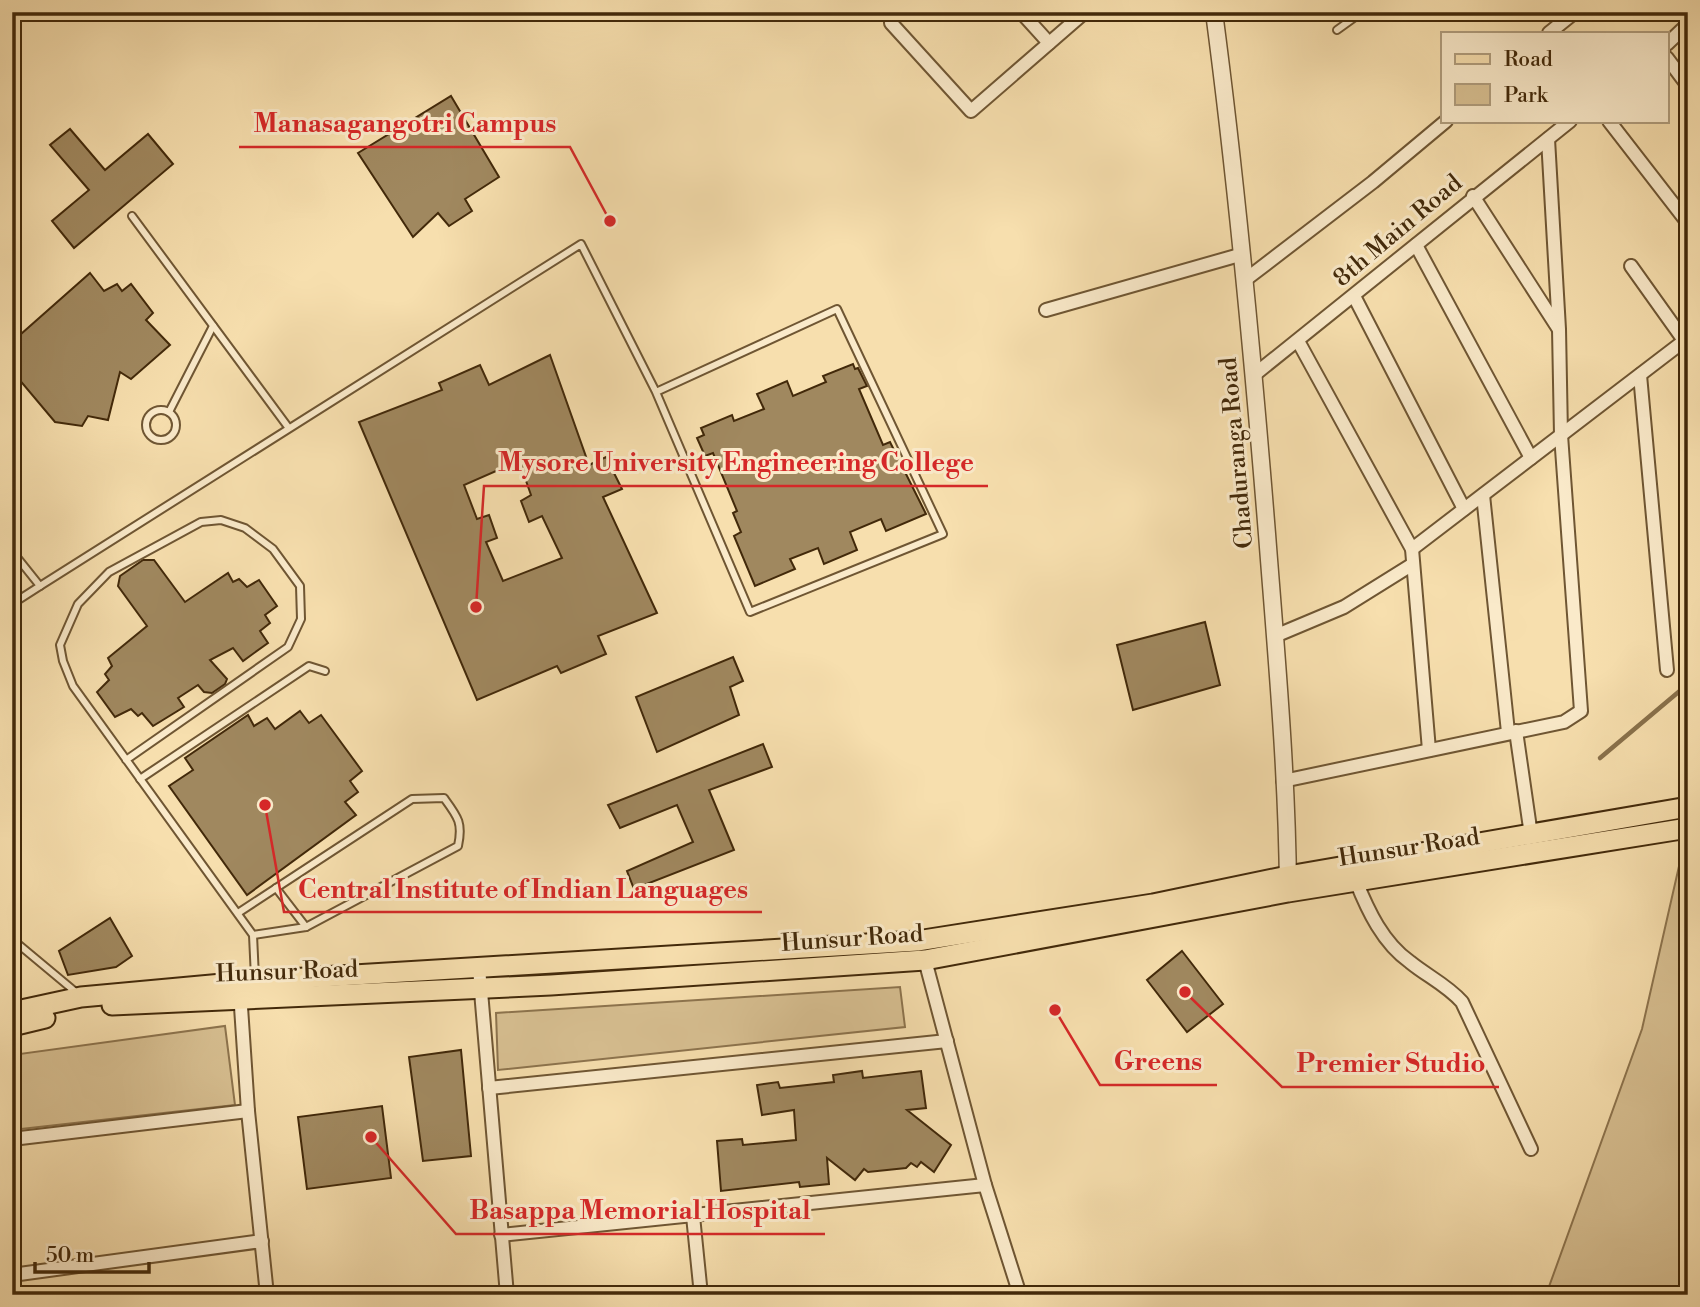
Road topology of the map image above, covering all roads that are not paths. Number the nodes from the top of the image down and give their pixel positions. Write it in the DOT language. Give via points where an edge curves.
graph roads {
  1 [pos="1021,12"];
  2 [pos="1085,12"];
  3 [pos="1214,12"];
  4 [pos="1362,12"];
  5 [pos="1574,12"];
  6 [pos="891,23"];
  7 [pos="1688,24"];
  8 [pos="1337,30"];
  9 [pos="1550,32"];
  10 [pos="1049,43"];
  11 [pos="1668,43"];
  12 [pos="1668,59"];
  13 [pos="1688,86"];
  14 [pos="1445,122"];
  15 [pos="1569,122"];
  16 [pos="1610,122"];
  17 [pos="1548,139"];
  18 [pos="1473,196"];
  19 [pos="132,216"];
  20 [pos="1688,223"];
  21 [pos="1416,245"];
  22 [pos="1243,254"];
  23 [pos="1632,267"];
  24 [pos="1245,280"];
  25 [pos="1354,296"];
  26 [pos="1046,310"];
  27 [pos="213,326"];
  28 [pos="1559,330"];
  29 [pos="1298,341"];
  30 [pos="1686,344"];
  31 [pos="1254,375"];
  32 [pos="1640,375"];
  33 [pos="656,392"];
  34 [pos="169,412"];
  35 [pos="288,427"];
  36 [pos="1561,435"];
  37 [pos="1531,458"];
  38 [pos="1483,495"];
  39 [pos="1464,509"];
  40 [pos="1412,549"];
  41 [pos="12,551"];
  42 [pos="1413,564"];
  43 [pos="40,586"];
  44 [pos="12,604"];
  45 [pos="1275,636"];
  46 [pos="1667,670"];
  47 [pos="325,671"];
  48 [pos="1512,732"];
  49 [pos="1429,750"];
  50 [pos="126,760"];
  51 [pos="140,779"];
  52 [pos="1283,781"];
  53 [pos="1688,807"];
  54 [pos="1688,828"];
  55 [pos="1531,835"];
  56 [pos="1356,881"];
  57 [pos="1288,884"];
  58 [pos="276,888"];
  59 [pos="238,913"];
  60 [pos="306,926"];
  61 [pos="253,934"];
  62 [pos="12,939"];
  63 [pos="925,960"];
  64 [pos="479,968"];
  65 [pos="245,987"];
  66 [pos="481,988"];
  67 [pos="87,1002"];
  68 [pos="12,1012"];
  69 [pos="12,1026"];
  70 [pos="947,1041"];
  71 [pos="489,1088"];
  72 [pos="248,1111"];
  73 [pos="12,1139"];
  74 [pos="1531,1149"];
  75 [pos="985,1185"];
  76 [pos="693,1216"];
  77 [pos="501,1235"];
  78 [pos="262,1241"];
  79 [pos="12,1275"];
  80 [pos="267,1295"];
  81 [pos="508,1295"];
  82 [pos="701,1295"];
  83 [pos="1020,1295"];
  1 -- 10 [label="street"];
  2 -- 10 [label="street"];
  3 -- 22 [label="street, Chaduranga Road"];
  4 -- 8 [label="lane"];
  5 -- 9 [label="street"];
  6 -- 10 [label="street" via="971,111"];
  7 -- 11 [label="street"];
  12 -- 13 [label="street"];
  14 -- 24 [label="street"];
  15 -- 17 [label="street, 8th Main Road"];
  16 -- 20 [label="street"];
  17 -- 18 [label="street, 8th Main Road"];
  17 -- 28 [label="street"];
  18 -- 21 [label="street, 8th Main Road"];
  18 -- 28 [label="street"];
  19 -- 27 [label="lane"];
  21 -- 25 [label="street, 8th Main Road"];
  21 -- 37 [label="street"];
  22 -- 24 [label="street, Chaduranga Road"];
  22 -- 26 [label="street"];
  23 -- 30 [label="street"];
  24 -- 31 [label="street, Chaduranga Road"];
  25 -- 29 [label="street, 8th Main Road"];
  25 -- 39 [label="street"];
  27 -- 34 [label="lane"];
  27 -- 35 [label="lane"];
  28 -- 36 [label="street"];
  29 -- 31 [label="street, 8th Main Road"];
  29 -- 40 [label="street"];
  30 -- 32 [label="street"];
  31 -- 45 [label="street, Chaduranga Road"];
  32 -- 36 [label="street"];
  32 -- 46 [label="street"];
  33 -- 33 [label="lane" via="750,612 943,534 837,309"];
  33 -- 35 [label="lane" via="581,244"];
  34 -- 34 [label="lane" via="175,420 173,433 165,439 152,437 146,428 147,418 159,410"];
  35 -- 43 [label="lane"];
  36 -- 37 [label="street"];
  36 -- 48 [label="street" via="1583,701 1581,711 1564,722"];
  37 -- 38 [label="street"];
  38 -- 39 [label="street"];
  38 -- 48 [label="street"];
  39 -- 40 [label="street"];
  40 -- 42 [label="street"];
  41 -- 43 [label="lane"];
  42 -- 45 [label="street" via="1344,607"];
  42 -- 49 [label="street"];
  43 -- 44 [label="lane"];
  45 -- 52 [label="street, Chaduranga Road"];
  47 -- 51 [label="lane" via="309,666"];
  48 -- 49 [label="street"];
  48 -- 55 [label="street"];
  49 -- 52 [label="street"];
  50 -- 50 [label="lane" via="73,686 62,661 60,645 78,604 109,572 201,522 221,520 245,528 273,549 300,586 301,620 288,647"];
  50 -- 51 [label="lane"];
  51 -- 59 [label="lane"];
  52 -- 57 [label="street, Chaduranga Road"];
  53 -- 55 [label="main road"];
  54 -- 56 [label="main road, Hunsur Road"];
  55 -- 57 [label="main road"];
  56 -- 57 [label="main road, Hunsur Road"];
  56 -- 74 [label="street" via="1371,916 1392,945 1462,1002"];
  57 -- 63 [label="main road, Hunsur Road"];
  57 -- 64 [label="main road" via="917,941"];
  58 -- 59 [label="lane"];
  58 -- 60 [label="lane"];
  58 -- 60 [label="lane" via="412,799 444,798 462,830 458,846"];
  59 -- 61 [label="lane"];
  60 -- 61 [label="lane"];
  61 -- 65 [label="lane"];
  62 -- 67 [label="lane"];
  63 -- 66 [label="main road, Hunsur Road"];
  63 -- 70 [label="street"];
  64 -- 65 [label="main road"];
  64 -- 66 [label="street"];
  65 -- 66 [label="main road, Hunsur Road"];
  65 -- 67 [label="main road, Hunsur Road"];
  65 -- 72 [label="street"];
  66 -- 71 [label="street"];
  67 -- 68 [label="main road"];
  67 -- 69 [label="main road, Hunsur Road"];
  70 -- 71 [label="street"];
  70 -- 75 [label="street"];
  71 -- 77 [label="street"];
  72 -- 73 [label="street"];
  72 -- 78 [label="street"];
  75 -- 76 [label="street"];
  75 -- 83 [label="street"];
  76 -- 77 [label="street"];
  76 -- 82 [label="street"];
  77 -- 81 [label="street"];
  78 -- 79 [label="street"];
  78 -- 80 [label="street"];
}
